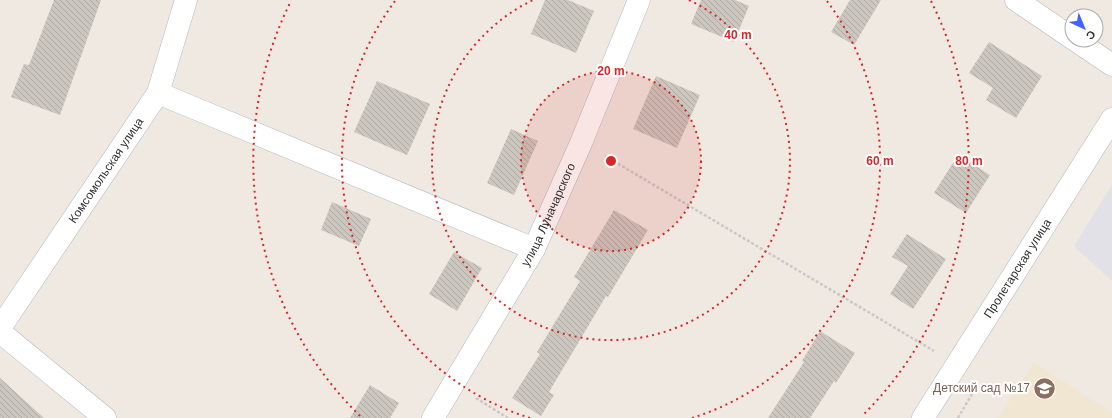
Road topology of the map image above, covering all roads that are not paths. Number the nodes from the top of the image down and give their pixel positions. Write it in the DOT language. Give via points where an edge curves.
graph roads {
  1 [pos="186,0"];
  2 [pos="639,0"];
  3 [pos="1016,0"];
  4 [pos="1064,33"];
  5 [pos="1087,48"];
  6 [pos="1112,65"];
  7 [pos="158,93"];
  8 [pos="1112,119"];
  9 [pos="534,249"];
  10 [pos="0,328"];
  11 [pos="0,332"];
  12 [pos="105,418"];
  13 [pos="433,418"];
  14 [pos="923,418"];
  1 -- 7 [label="street, Комсомольская улица"];
  2 -- 9 [label="street, улица Луначарского"];
  3 -- 4 [label="street"];
  5 -- 6 [label="street"];
  7 -- 9 [label="street"];
  7 -- 10 [label="street, Комсомольская улица"];
  8 -- 14 [label="street, Пролетарская улица"];
  9 -- 13 [label="street, улица Луначарского"];
  11 -- 12 [label="street"];
}
